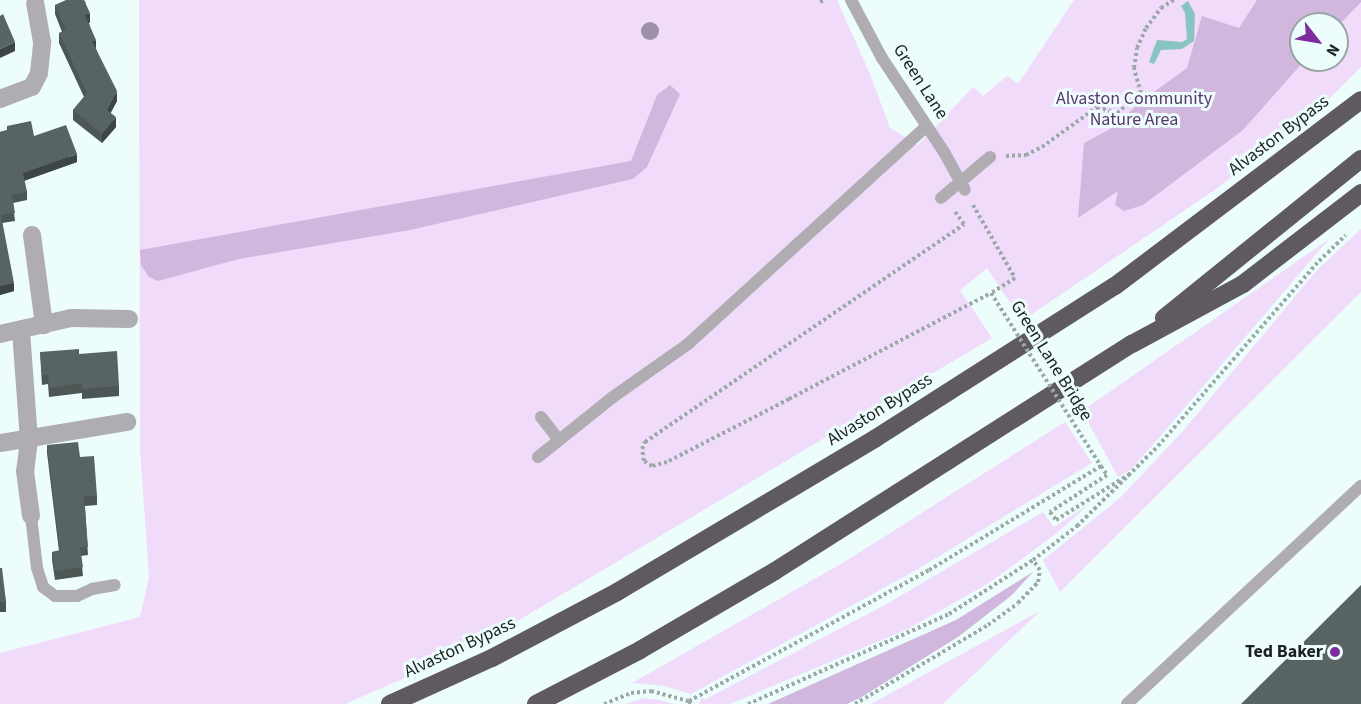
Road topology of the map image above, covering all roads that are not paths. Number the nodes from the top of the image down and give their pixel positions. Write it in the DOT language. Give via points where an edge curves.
graph roads {
  1 [pos="851,0"];
  2 [pos="35,4"];
  3 [pos="0,99"];
  4 [pos="1361,100"];
  5 [pos="927,126"];
  6 [pos="990,157"];
  7 [pos="1361,159"];
  8 [pos="963,186"];
  9 [pos="1361,193"];
  10 [pos="941,198"];
  11 [pos="32,235"];
  12 [pos="129,319"];
  13 [pos="44,325"];
  14 [pos="21,331"];
  15 [pos="0,334"];
  16 [pos="1132,344"];
  17 [pos="541,417"];
  18 [pos="127,422"];
  19 [pos="29,440"];
  20 [pos="559,440"];
  21 [pos="0,443"];
  22 [pos="538,457"];
  23 [pos="1361,486"];
  24 [pos="31,516"];
  25 [pos="115,585"];
  26 [pos="390,704"];
  27 [pos="536,704"];
  28 [pos="1127,704"];
  1 -- 5 [label="lane, Green Lane" via="882,58"];
  2 -- 3 [label="street" via="42,42 39,73 33,87"];
  4 -- 26 [label="highway, Alvaston Bypass" via="1115,286 876,438 617,592 492,658"];
  5 -- 8 [label="lane, Green Lane"];
  5 -- 20 [label="lane" via="688,344"];
  6 -- 8 [label="lane"];
  7 -- 16 [label="highway"];
  8 -- 10 [label="lane"];
  9 -- 16 [label="highway" via="1243,284"];
  11 -- 13 [label="street"];
  12 -- 13 [label="street" via="71,318"];
  13 -- 14 [label="street"];
  14 -- 15 [label="street"];
  14 -- 19 [label="street"];
  16 -- 27 [label="highway" via="775,571 640,650"];
  17 -- 20 [label="lane"];
  18 -- 19 [label="street"];
  19 -- 21 [label="street"];
  19 -- 24 [label="street" via="25,471"];
  20 -- 22 [label="lane"];
  23 -- 28 [label="lane"];
  24 -- 25 [label="lane" via="43,587 55,596 77,596"];
}
